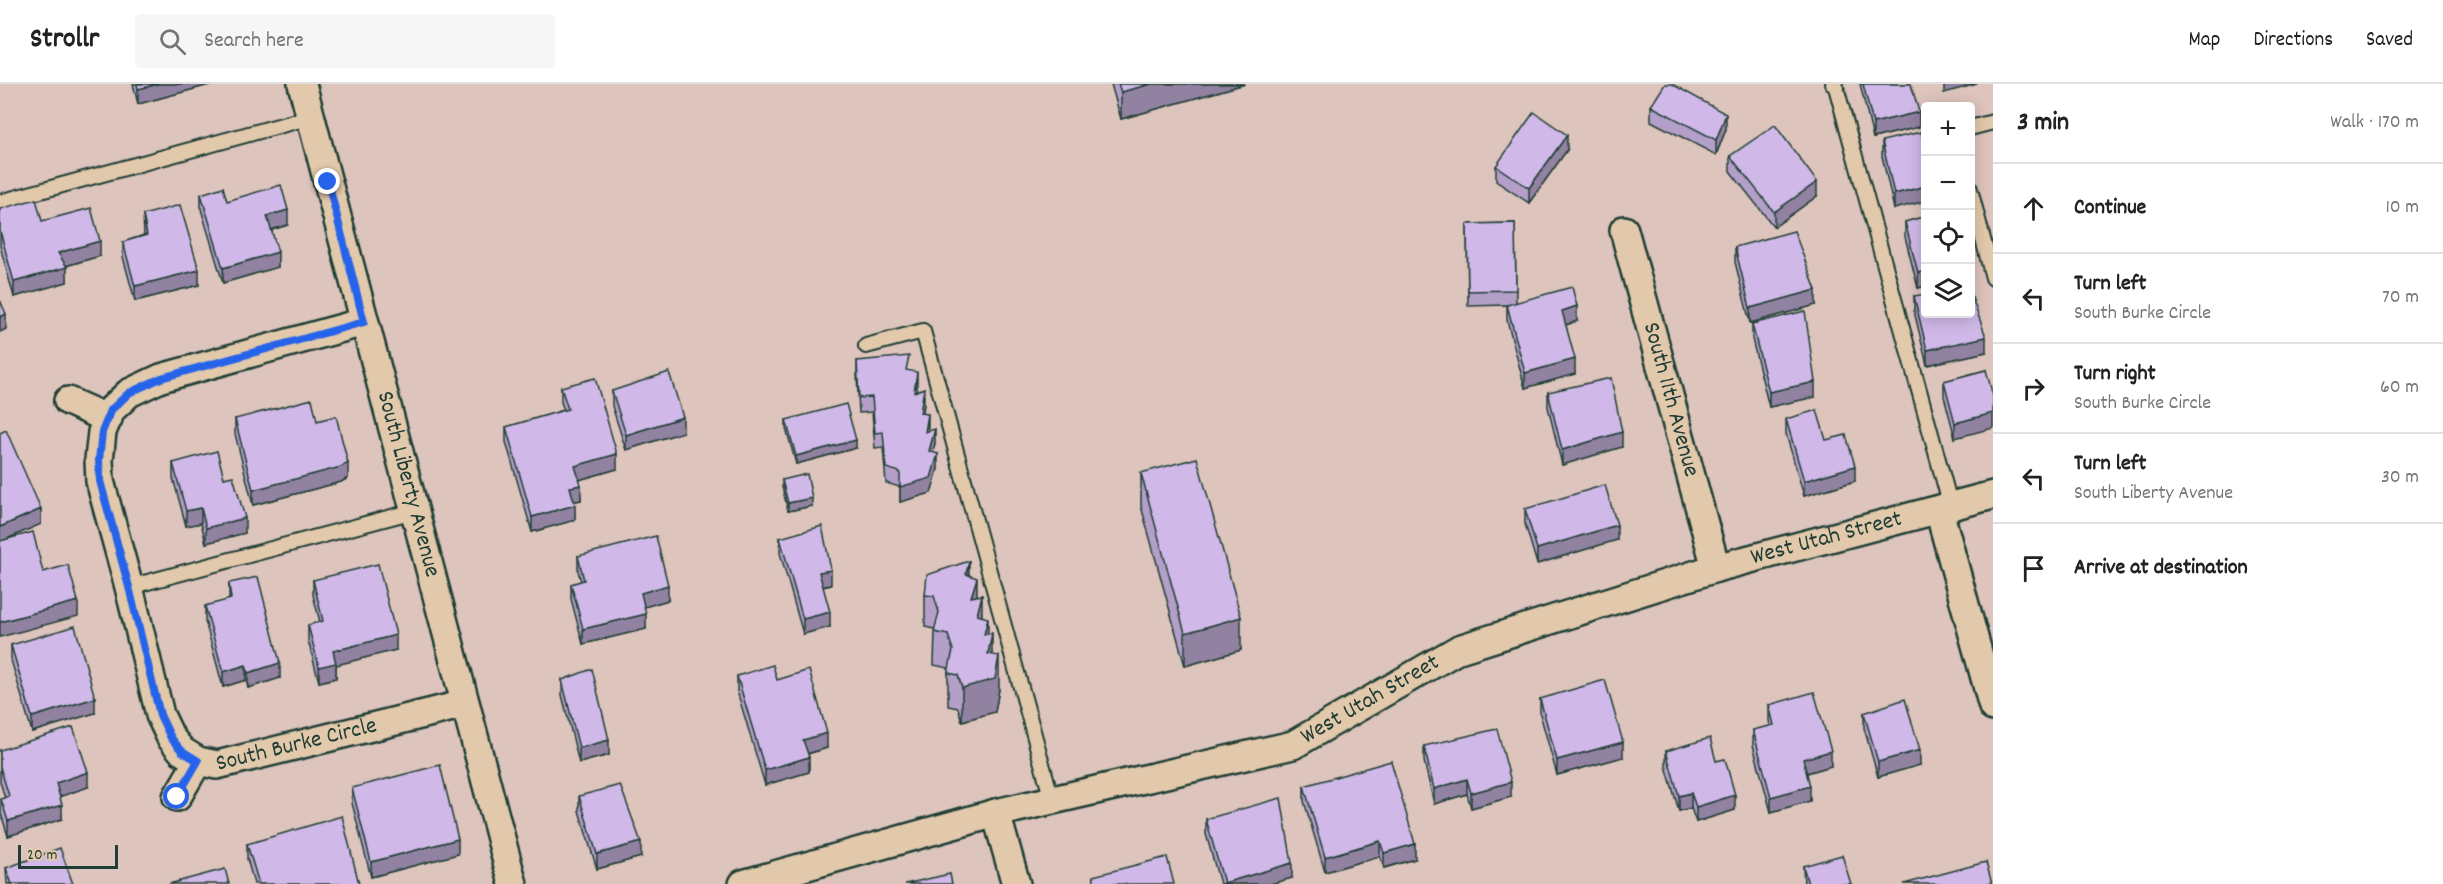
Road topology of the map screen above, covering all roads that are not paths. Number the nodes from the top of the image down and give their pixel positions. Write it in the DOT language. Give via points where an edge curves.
graph roads {
  1 [pos="302,84"];
  2 [pos="1833,84"];
  3 [pos="311,117"];
  4 [pos="1993,122"];
  5 [pos="1975,127"];
  6 [pos="0,202"];
  7 [pos="1975,205"];
  8 [pos="1624,230"];
  9 [pos="1993,278"];
  10 [pos="364,322"];
  11 [pos="866,346"];
  12 [pos="68,401"];
  13 [pos="108,419"];
  14 [pos="1993,495"];
  15 [pos="1945,508"];
  16 [pos="414,511"];
  17 [pos="1716,568"];
  18 [pos="129,587"];
  19 [pos="465,704"];
  20 [pos="1993,707"];
  21 [pos="198,761"];
  22 [pos="177,797"];
  23 [pos="1052,800"];
  24 [pos="996,813"];
  25 [pos="774,880"];
  26 [pos="513,884"];
  27 [pos="743,884"];
  28 [pos="1016,884"];
  1 -- 3 [label="street, South Liberty Avenue"];
  2 -- 15 [label="lane"];
  3 -- 6 [label="lane"];
  3 -- 10 [label="street, South Liberty Avenue"];
  4 -- 5 [label="lane"];
  7 -- 9 [label="lane"];
  8 -- 17 [label="street, South 11th Avenue"];
  10 -- 13 [label="street, South Burke Circle" via="161,378 129,393 111,410"];
  10 -- 16 [label="street, South Liberty Avenue"];
  11 -- 23 [label="lane" via="923,331"];
  12 -- 13 [label="street"];
  13 -- 18 [label="street, South Burke Circle" via="102,432 100,481"];
  14 -- 15 [label="street, West Utah Street"];
  15 -- 17 [label="street, West Utah Street"];
  15 -- 20 [label="street"];
  16 -- 18 [label="lane"];
  16 -- 19 [label="street, South Liberty Avenue"];
  17 -- 23 [label="street, West Utah Street" via="1459,649 1293,745"];
  18 -- 21 [label="street, South Burke Circle" via="160,715 171,738"];
  19 -- 21 [label="street, South Burke Circle" via="233,762 217,765"];
  19 -- 26 [label="street, South Liberty Avenue"];
  21 -- 22 [label="street"];
  23 -- 24 [label="street, West Utah Street"];
  24 -- 25 [label="street, West Utah Street"];
  24 -- 28 [label="street"];
  25 -- 27 [label="street, West Utah Street"];
}
